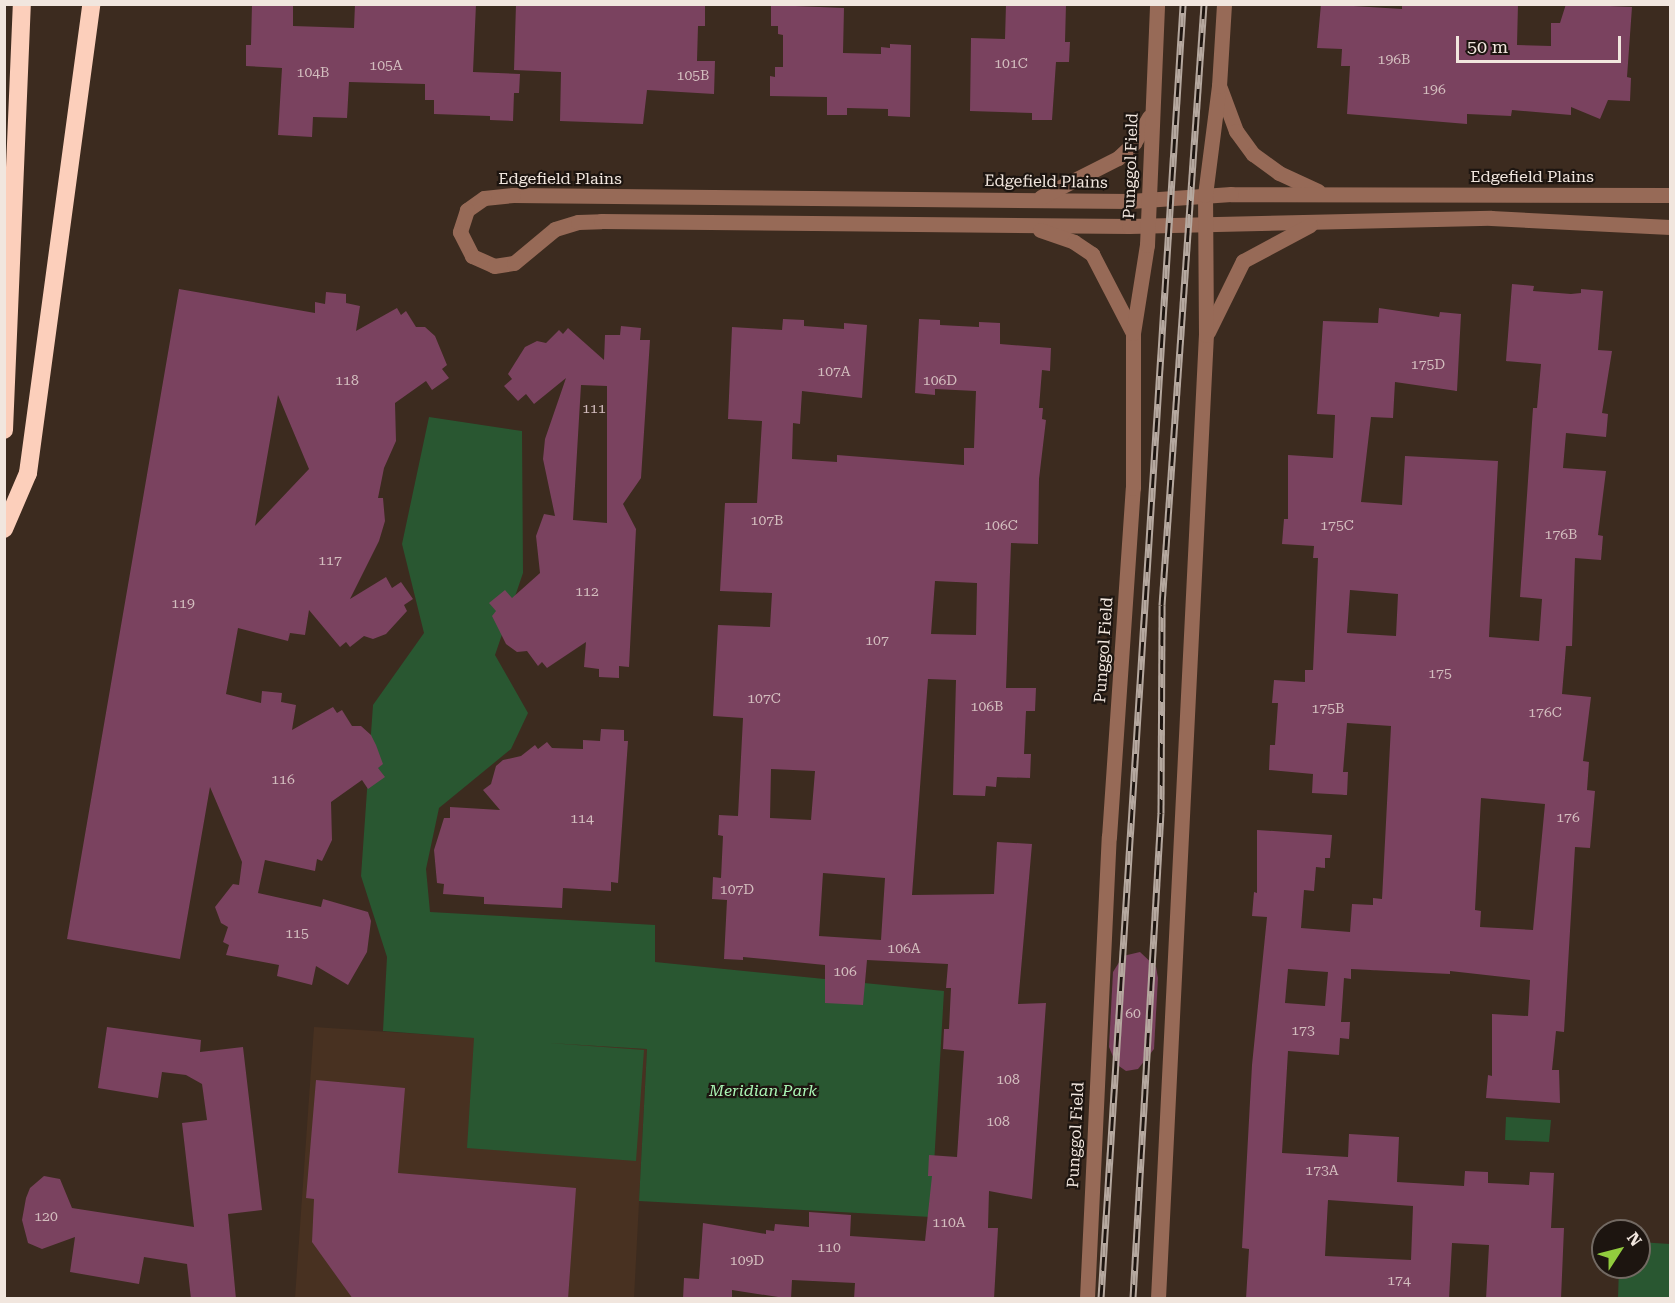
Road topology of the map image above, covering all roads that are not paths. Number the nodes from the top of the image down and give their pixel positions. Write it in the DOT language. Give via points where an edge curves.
graph roads {
  1 [pos="22,4"];
  2 [pos="91,4"];
  3 [pos="1157,4"];
  4 [pos="1224,4"];
  5 [pos="1219,86"];
  6 [pos="1150,114"];
  7 [pos="1324,194"];
  8 [pos="1205,195"];
  9 [pos="1671,195"];
  10 [pos="1035,199"];
  11 [pos="1148,200"];
  12 [pos="1314,223"];
  13 [pos="1148,224"];
  14 [pos="1204,224"];
  15 [pos="1031,226"];
  16 [pos="1671,227"];
  17 [pos="1133,333"];
  18 [pos="1206,335"];
  19 [pos="4,430"];
  20 [pos="4,529"];
  21 [pos="1087,1299"];
  22 [pos="1158,1299"];
  1 -- 19 [label="highway"];
  2 -- 20 [label="highway" via="28,474"];
  3 -- 6 [label="street, Punggol Field"];
  4 -- 5 [label="street"];
  5 -- 7 [label="street" via="1236,131 1252,154 1278,173"];
  5 -- 8 [label="street"];
  6 -- 10 [label="street" via="1134,143 1118,158"];
  6 -- 11 [label="street, Punggol Field"];
  7 -- 8 [label="street, Edgefield Plains"];
  7 -- 9 [label="street, Edgefield Plains"];
  8 -- 11 [label="street, Edgefield Plains"];
  8 -- 14 [label="street"];
  10 -- 11 [label="street, Edgefield Plains"];
  10 -- 15 [label="street, Edgefield Plains" via="513,195 484,198 467,210 460,232 472,256 494,266 514,263 555,229 578,222"];
  11 -- 13 [label="street, Punggol Field"];
  12 -- 14 [label="street, Edgefield Plains"];
  12 -- 16 [label="street, Edgefield Plains" via="1491,218"];
  12 -- 18 [label="street" via="1243,261"];
  13 -- 14 [label="street, Edgefield Plains"];
  13 -- 15 [label="street, Edgefield Plains"];
  13 -- 17 [label="street, Punggol Field"];
  14 -- 18 [label="street"];
  15 -- 17 [label="street" via="1074,242 1092,255"];
  17 -- 21 [label="street, Punggol Field" via="1133,488 1109,837"];
  18 -- 22 [label="street"];
}
